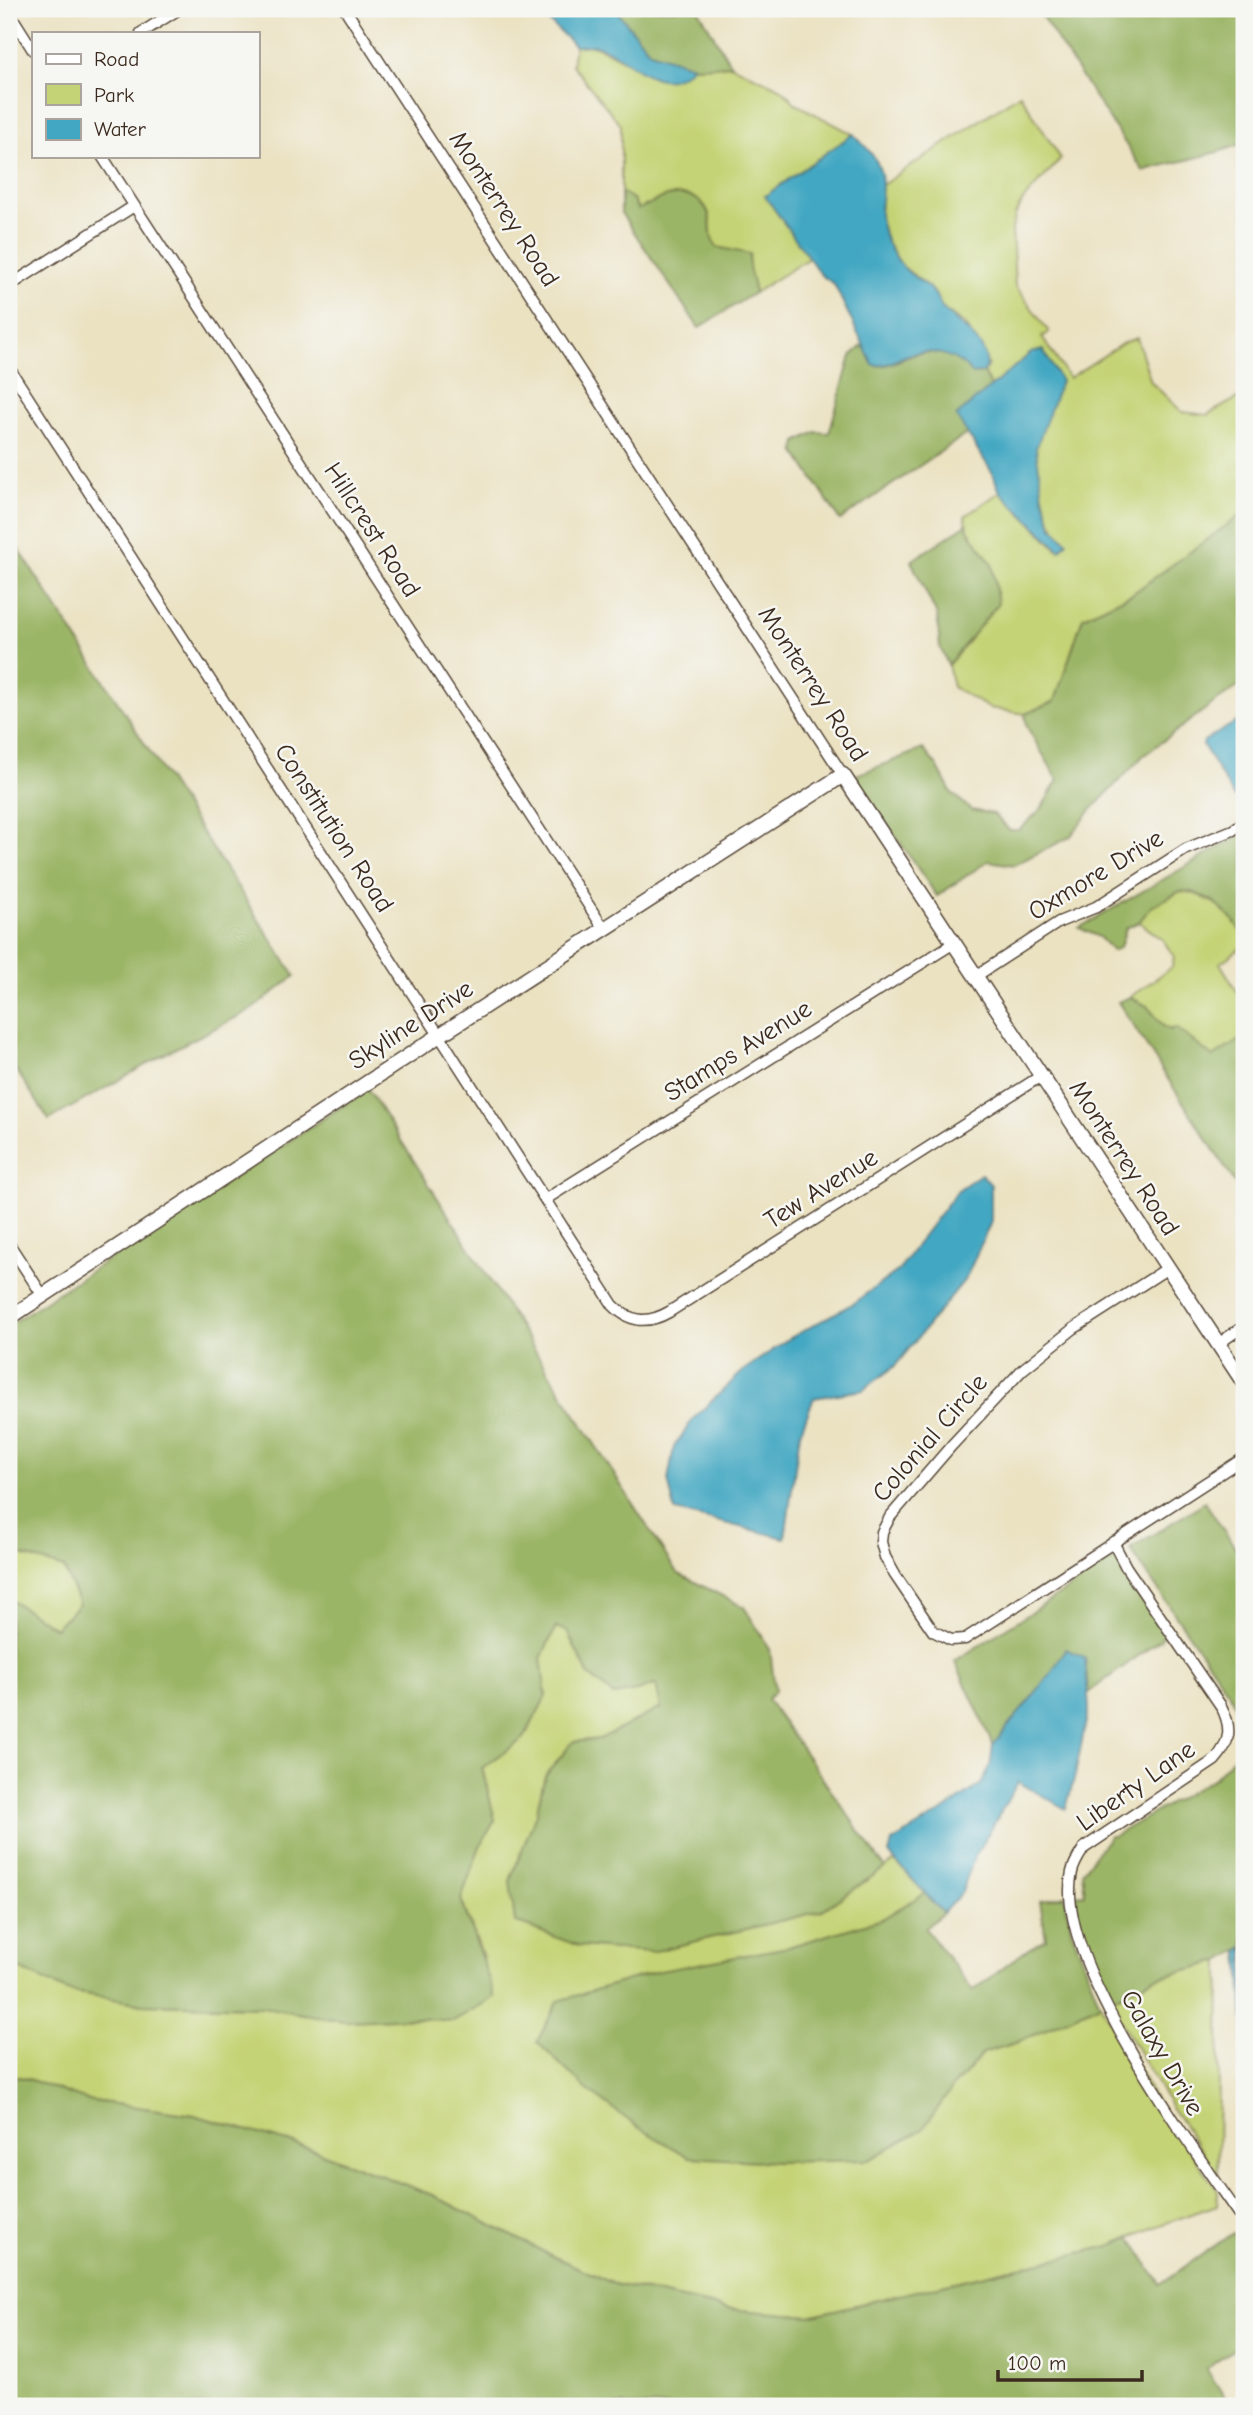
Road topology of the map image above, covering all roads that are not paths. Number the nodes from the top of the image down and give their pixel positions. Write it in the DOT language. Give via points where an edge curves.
graph roads {
  1 [pos="178,9"];
  2 [pos="345,9"];
  3 [pos="9,12"];
  4 [pos="143,32"];
  5 [pos="32,48"];
  6 [pos="103,158"];
  7 [pos="134,205"];
  8 [pos="9,286"];
  9 [pos="9,368"];
  10 [pos="843,775"];
  11 [pos="1244,822"];
  12 [pos="604,929"];
  13 [pos="954,943"];
  14 [pos="976,976"];
  15 [pos="440,1035"];
  16 [pos="1041,1076"];
  17 [pos="546,1199"];
  18 [pos="9,1244"];
  19 [pos="1168,1268"];
  20 [pos="43,1296"];
  21 [pos="621,1313"];
  22 [pos="9,1318"];
  23 [pos="1244,1326"];
  24 [pos="1218,1344"];
  25 [pos="1244,1384"];
  26 [pos="1244,1458"];
  27 [pos="1113,1542"];
  28 [pos="1070,1893"];
  29 [pos="1244,2222"];
  1 -- 4 [label="street"];
  2 -- 10 [label="street, Monterrey Road"];
  3 -- 5 [label="street"];
  6 -- 7 [label="street, Hillcrest Road"];
  7 -- 8 [label="street"];
  7 -- 12 [label="street, Hillcrest Road"];
  9 -- 15 [label="street, Constitution Road"];
  10 -- 12 [label="street, Skyline Drive"];
  10 -- 13 [label="street, Monterrey Road"];
  11 -- 14 [label="street, Oxmore Drive" via="1186,849 1096,908 1059,922"];
  12 -- 15 [label="street, Skyline Drive"];
  13 -- 14 [label="street, Monterrey Road"];
  13 -- 17 [label="street, Stamps Avenue"];
  14 -- 16 [label="street, Monterrey Road"];
  15 -- 17 [label="street, Constitution Road"];
  15 -- 20 [label="street, Skyline Drive"];
  16 -- 19 [label="street, Monterrey Road"];
  16 -- 21 [label="street, Tew Avenue" via="660,1317 637,1321"];
  17 -- 21 [label="street, Constitution Road"];
  18 -- 20 [label="street"];
  19 -- 24 [label="street, Monterrey Road"];
  19 -- 27 [label="street, Colonial Circle" via="1073,1328 1022,1370 890,1517 881,1537 885,1557 916,1609 933,1632 951,1640 975,1633"];
  20 -- 22 [label="street, Skyline Drive"];
  23 -- 24 [label="street"];
  24 -- 25 [label="street, Monterrey Road"];
  26 -- 27 [label="street, Colonial Circle"];
  27 -- 28 [label="street, Liberty Lane" via="1221,1706 1230,1735 1215,1760 1084,1849 1072,1871"];
  28 -- 29 [label="street, Galaxy Drive" via="1076,1928 1110,2015 1177,2126"];
}
